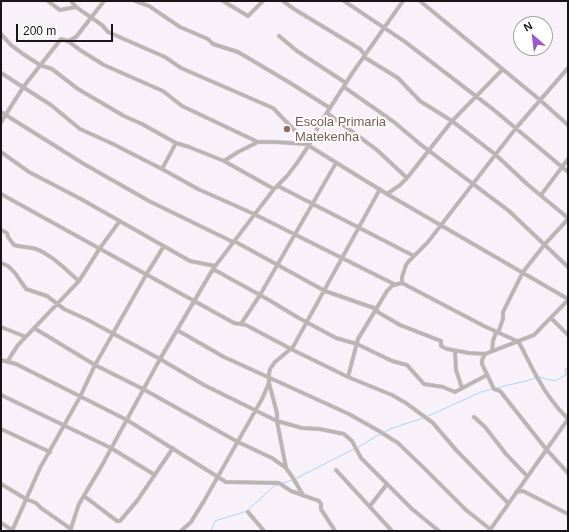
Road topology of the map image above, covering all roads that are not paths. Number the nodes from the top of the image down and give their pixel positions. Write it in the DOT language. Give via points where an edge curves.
graph roads {
  1 [pos="48,1"];
  2 [pos="71,1"];
  3 [pos="104,1"];
  4 [pos="135,1"];
  5 [pos="223,1"];
  6 [pos="263,1"];
  7 [pos="284,1"];
  8 [pos="403,1"];
  9 [pos="420,1"];
  10 [pos="346,2"];
  11 [pos="76,7"];
  12 [pos="91,18"];
  13 [pos="385,27"];
  14 [pos="1,34"];
  15 [pos="279,36"];
  16 [pos="68,41"];
  17 [pos="360,48"];
  18 [pos="370,48"];
  19 [pos="364,56"];
  20 [pos="40,65"];
  21 [pos="568,68"];
  22 [pos="502,70"];
  23 [pos="1,72"];
  24 [pos="564,73"];
  25 [pos="568,77"];
  26 [pos="345,85"];
  27 [pos="24,86"];
  28 [pos="475,96"];
  29 [pos="540,100"];
  30 [pos="330,108"];
  31 [pos="1,112"];
  32 [pos="327,113"];
  33 [pos="5,114"];
  34 [pos="452,121"];
  35 [pos="1,122"];
  36 [pos="568,125"];
  37 [pos="516,128"];
  38 [pos="258,142"];
  39 [pos="176,143"];
  40 [pos="308,145"];
  41 [pos="430,151"];
  42 [pos="1,152"];
  43 [pos="496,155"];
  44 [pos="568,159"];
  45 [pos="224,161"];
  46 [pos="336,163"];
  47 [pos="562,167"];
  48 [pos="162,169"];
  49 [pos="568,172"];
  50 [pos="407,178"];
  51 [pos="473,184"];
  52 [pos="278,186"];
  53 [pos="274,189"];
  54 [pos="380,189"];
  55 [pos="1,194"];
  56 [pos="387,194"];
  57 [pos="541,195"];
  58 [pos="313,205"];
  59 [pos="254,214"];
  60 [pos="568,219"];
  61 [pos="119,222"];
  62 [pos="442,224"];
  63 [pos="359,229"];
  64 [pos="1,230"];
  65 [pos="294,234"];
  66 [pos="234,242"];
  67 [pos="545,244"];
  68 [pos="164,246"];
  69 [pos="100,248"];
  70 [pos="414,256"];
  71 [pos="342,259"];
  72 [pos="1,263"];
  73 [pos="277,266"];
  74 [pos="568,267"];
  75 [pos="214,268"];
  76 [pos="523,272"];
  77 [pos="146,275"];
  78 [pos="79,281"];
  79 [pos="402,283"];
  80 [pos="396,285"];
  81 [pos="326,291"];
  82 [pos="260,295"];
  83 [pos="568,300"];
  84 [pos="194,301"];
  85 [pos="58,304"];
  86 [pos="376,310"];
  87 [pos="551,318"];
  88 [pos="308,323"];
  89 [pos="241,324"];
  90 [pos="1,327"];
  91 [pos="34,328"];
  92 [pos="177,330"];
  93 [pos="497,332"];
  94 [pos="112,334"];
  95 [pos="568,335"];
  96 [pos="26,337"];
  97 [pos="518,341"];
  98 [pos="357,344"];
  99 [pos="291,349"];
  100 [pos="455,351"];
  101 [pos="492,351"];
  102 [pos="485,354"];
  103 [pos="11,355"];
  104 [pos="160,358"];
  105 [pos="1,360"];
  106 [pos="7,362"];
  107 [pos="16,364"];
  108 [pos="95,365"];
  109 [pos="487,375"];
  110 [pos="348,377"];
  111 [pos="269,378"];
  112 [pos="269,383"];
  113 [pos="462,388"];
  114 [pos="143,389"];
  115 [pos="1,395"];
  116 [pos="80,397"];
  117 [pos="255,411"];
  118 [pos="474,417"];
  119 [pos="568,419"];
  120 [pos="127,420"];
  121 [pos="277,421"];
  122 [pos="64,426"];
  123 [pos="1,429"];
  124 [pos="238,442"];
  125 [pos="111,448"];
  126 [pos="173,448"];
  127 [pos="546,449"];
  128 [pos="50,452"];
  129 [pos="286,468"];
  130 [pos="336,470"];
  131 [pos="568,473"];
  132 [pos="155,475"];
  133 [pos="527,476"];
  134 [pos="217,477"];
  135 [pos="1,484"];
  136 [pos="387,484"];
  137 [pos="521,485"];
  138 [pos="523,491"];
  139 [pos="516,492"];
  140 [pos="303,495"];
  141 [pos="84,496"];
  142 [pos="26,499"];
  143 [pos="508,503"];
  144 [pos="370,506"];
  145 [pos="248,512"];
  146 [pos="568,514"];
  147 [pos="1,523"];
  148 [pos="71,530"];
  149 [pos="489,530"];
  150 [pos="12,531"];
  151 [pos="181,531"];
  152 [pos="264,531"];
  153 [pos="335,531"];
  154 [pos="392,531"];
  155 [pos="439,531"];
  1 -- 11 [label="street" via="60,10"];
  2 -- 11 [label="street"];
  3 -- 12 [label="street"];
  4 -- 30 [label="street" via="149,6 180,27 214,44 238,52"];
  5 -- 6 [label="street" via="248,16"];
  7 -- 17 [label="street"];
  8 -- 13 [label="street"];
  9 -- 22 [label="street"];
  10 -- 13 [label="street"];
  11 -- 12 [label="street"];
  12 -- 16 [label="street" via="76,37"];
  12 -- 40 [label="street" via="108,32 165,57 181,68 273,108"];
  13 -- 18 [label="street"];
  13 -- 28 [label="street"];
  14 -- 20 [label="street" via="11,45"];
  15 -- 26 [label="street" via="296,52"];
  16 -- 20 [label="street" via="60,40"];
  16 -- 38 [label="street" via="104,64 163,91 182,106"];
  17 -- 18 [label="street"];
  17 -- 19 [label="street"];
  18 -- 19 [label="street"];
  19 -- 26 [label="street"];
  19 -- 34 [label="street" via="398,78 420,101"];
  20 -- 27 [label="street"];
  20 -- 39 [label="street" via="52,69 78,89"];
  21 -- 24 [label="street"];
  22 -- 28 [label="street"];
  22 -- 29 [label="street"];
  23 -- 27 [label="street"];
  24 -- 25 [label="street"];
  24 -- 29 [label="street"];
  26 -- 30 [label="street"];
  26 -- 41 [label="street"];
  27 -- 33 [label="street"];
  27 -- 48 [label="street" via="80,129"];
  28 -- 34 [label="street"];
  28 -- 37 [label="street"];
  29 -- 36 [label="street"];
  29 -- 37 [label="street"];
  30 -- 32 [label="street"];
  31 -- 33 [label="street"];
  32 -- 40 [label="street"];
  32 -- 50 [label="street" via="377,150"];
  33 -- 35 [label="street"];
  33 -- 66 [label="street" via="149,201"];
  34 -- 41 [label="street"];
  34 -- 43 [label="street"];
  37 -- 43 [label="street"];
  37 -- 47 [label="street"];
  38 -- 40 [label="street"];
  38 -- 45 [label="street"];
  39 -- 45 [label="street"];
  39 -- 48 [label="street"];
  40 -- 46 [label="street"];
  40 -- 52 [label="street"];
  41 -- 50 [label="street"];
  41 -- 51 [label="street"];
  42 -- 61 [label="street" via="30,172"];
  43 -- 51 [label="street"];
  43 -- 57 [label="street"];
  44 -- 47 [label="street"];
  45 -- 53 [label="street"];
  46 -- 54 [label="street"];
  46 -- 58 [label="street"];
  47 -- 49 [label="street"];
  47 -- 57 [label="street"];
  48 -- 59 [label="street" via="198,190"];
  50 -- 56 [label="street"];
  51 -- 62 [label="street"];
  51 -- 67 [label="street" via="509,211"];
  52 -- 53 [label="street"];
  52 -- 58 [label="street"];
  53 -- 59 [label="street"];
  54 -- 56 [label="street"];
  54 -- 63 [label="street"];
  55 -- 69 [label="street"];
  56 -- 62 [label="street"];
  57 -- 60 [label="street"];
  58 -- 63 [label="street"];
  58 -- 65 [label="street"];
  59 -- 65 [label="street"];
  59 -- 66 [label="street"];
  60 -- 67 [label="street"];
  61 -- 68 [label="street"];
  61 -- 69 [label="street"];
  62 -- 70 [label="street"];
  62 -- 76 [label="street"];
  63 -- 70 [label="street"];
  63 -- 71 [label="street"];
  64 -- 78 [label="street" via="7,233 14,245 40,251"];
  65 -- 71 [label="street"];
  65 -- 73 [label="street"];
  66 -- 73 [label="street"];
  66 -- 75 [label="street"];
  67 -- 74 [label="street"];
  67 -- 76 [label="street"];
  68 -- 75 [label="street" via="190,261"];
  68 -- 77 [label="street"];
  69 -- 77 [label="street"];
  69 -- 78 [label="street"];
  70 -- 79 [label="street" via="406,266"];
  71 -- 80 [label="street"];
  71 -- 81 [label="street"];
  72 -- 85 [label="street" via="8,266 26,289 47,296"];
  73 -- 81 [label="street"];
  73 -- 82 [label="street"];
  75 -- 82 [label="street"];
  75 -- 84 [label="street"];
  76 -- 83 [label="street"];
  76 -- 93 [label="street" via="503,312"];
  77 -- 84 [label="street"];
  77 -- 94 [label="street"];
  78 -- 85 [label="street"];
  79 -- 80 [label="street"];
  79 -- 93 [label="street"];
  80 -- 86 [label="street" via="389,288"];
  81 -- 86 [label="street"];
  81 -- 88 [label="street"];
  82 -- 88 [label="street"];
  82 -- 89 [label="street"];
  83 -- 87 [label="street"];
  84 -- 89 [label="street" via="234,323"];
  84 -- 92 [label="street"];
  85 -- 91 [label="street"];
  85 -- 94 [label="street"];
  86 -- 98 [label="street"];
  86 -- 100 [label="street" via="400,325 437,338 441,341 442,347"];
  87 -- 95 [label="street"];
  87 -- 97 [label="street" via="534,334"];
  88 -- 98 [label="street" via="336,338"];
  88 -- 99 [label="street"];
  89 -- 99 [label="street"];
  90 -- 96 [label="street"];
  91 -- 96 [label="street"];
  91 -- 108 [label="street"];
  92 -- 104 [label="street"];
  92 -- 111 [label="street" via="224,357"];
  93 -- 97 [label="street"];
  93 -- 101 [label="street"];
  94 -- 104 [label="street"];
  94 -- 108 [label="street"];
  96 -- 103 [label="street"];
  97 -- 101 [label="street"];
  97 -- 119 [label="street" via="537,377"];
  98 -- 110 [label="street"];
  98 -- 113 [label="street" via="392,361 407,365 424,384 454,392"];
  99 -- 110 [label="street"];
  99 -- 111 [label="street" via="275,362 270,369"];
  100 -- 102 [label="street"];
  100 -- 113 [label="street" via="456,370"];
  101 -- 102 [label="street"];
  102 -- 109 [label="street" via="482,364"];
  103 -- 106 [label="street"];
  103 -- 107 [label="street"];
  104 -- 114 [label="street"];
  104 -- 117 [label="street"];
  105 -- 106 [label="street"];
  106 -- 107 [label="street"];
  107 -- 116 [label="street"];
  108 -- 114 [label="street"];
  108 -- 116 [label="street"];
  109 -- 113 [label="street"];
  109 -- 127 [label="street" via="494,389 500,391"];
  110 -- 143 [label="street" via="402,400 433,423"];
  111 -- 112 [label="street"];
  111 -- 149 [label="street" via="349,414 398,443"];
  112 -- 117 [label="street"];
  112 -- 121 [label="street"];
  114 -- 120 [label="street"];
  114 -- 124 [label="street"];
  115 -- 122 [label="street"];
  116 -- 120 [label="street"];
  116 -- 122 [label="street"];
  117 -- 121 [label="street"];
  117 -- 124 [label="street"];
  118 -- 133 [label="street"];
  119 -- 127 [label="street"];
  120 -- 125 [label="street"];
  120 -- 126 [label="street"];
  121 -- 129 [label="street"];
  121 -- 136 [label="street" via="302,428 344,434 352,441 361,458"];
  122 -- 125 [label="street"];
  122 -- 128 [label="street"];
  123 -- 128 [label="street"];
  124 -- 129 [label="street" via="272,458"];
  124 -- 134 [label="street"];
  125 -- 132 [label="street"];
  125 -- 141 [label="street"];
  126 -- 132 [label="street"];
  126 -- 134 [label="street"];
  127 -- 131 [label="street"];
  127 -- 133 [label="street"];
  128 -- 142 [label="street"];
  129 -- 140 [label="street"];
  130 -- 144 [label="street"];
  132 -- 141 [label="street" via="119,522"];
  133 -- 137 [label="street"];
  134 -- 140 [label="street" via="226,482 279,483"];
  134 -- 151 [label="street" via="193,518"];
  135 -- 142 [label="street"];
  136 -- 144 [label="street"];
  136 -- 155 [label="street"];
  137 -- 138 [label="street"];
  137 -- 139 [label="street"];
  138 -- 139 [label="street"];
  138 -- 146 [label="street"];
  139 -- 143 [label="street"];
  140 -- 153 [label="street" via="320,503 321,510"];
  141 -- 148 [label="street"];
  142 -- 148 [label="street" via="36,503"];
  142 -- 150 [label="street"];
  143 -- 149 [label="street"];
  144 -- 154 [label="street"];
  145 -- 152 [label="street"];
  147 -- 150 [label="street"];
}
